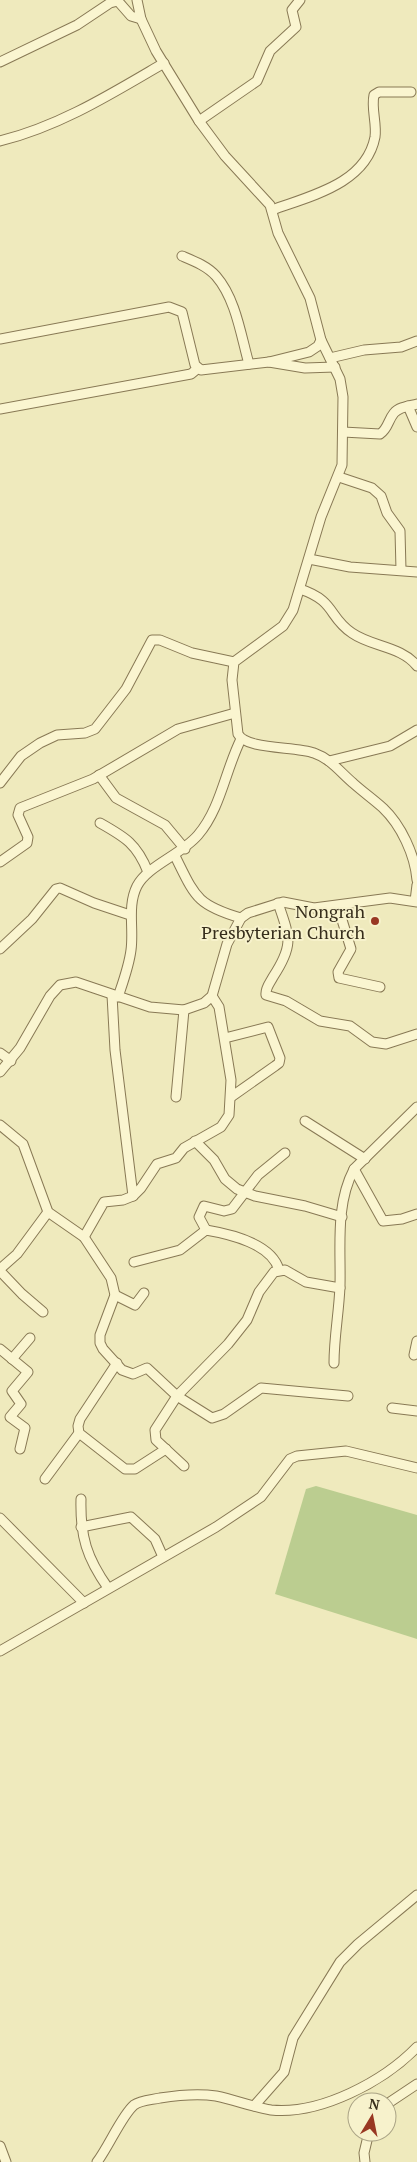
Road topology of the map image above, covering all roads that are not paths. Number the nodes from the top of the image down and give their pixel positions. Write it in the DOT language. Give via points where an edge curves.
graph roads {
  1 [pos="117,0"];
  2 [pos="137,0"];
  3 [pos="300,0"];
  4 [pos="141,19"];
  5 [pos="0,62"];
  6 [pos="164,63"];
  7 [pos="411,92"];
  8 [pos="199,120"];
  9 [pos="0,141"];
  10 [pos="272,210"];
  11 [pos="182,256"];
  12 [pos="0,339"];
  13 [pos="321,340"];
  14 [pos="417,341"];
  15 [pos="330,358"];
  16 [pos="269,362"];
  17 [pos="249,364"];
  18 [pos="335,367"];
  19 [pos="197,369"];
  20 [pos="412,405"];
  21 [pos="0,409"];
  22 [pos="417,427"];
  23 [pos="343,432"];
  24 [pos="339,477"];
  25 [pos="309,559"];
  26 [pos="401,570"];
  27 [pos="417,572"];
  28 [pos="300,589"];
  29 [pos="234,662"];
  30 [pos="417,666"];
  31 [pos="235,713"];
  32 [pos="417,730"];
  33 [pos="241,738"];
  34 [pos="329,761"];
  35 [pos="99,775"];
  36 [pos="0,783"];
  37 [pos="100,823"];
  38 [pos="185,849"];
  39 [pos="174,856"];
  40 [pos="415,858"];
  41 [pos="0,862"];
  42 [pos="148,872"];
  43 [pos="417,880"];
  44 [pos="417,885"];
  45 [pos="416,902"];
  46 [pos="278,903"];
  47 [pos="338,907"];
  48 [pos="130,915"];
  49 [pos="241,918"];
  50 [pos="0,949"];
  51 [pos="380,987"];
  52 [pos="115,996"];
  53 [pos="212,996"];
  54 [pos="184,1010"];
  55 [pos="417,1034"];
  56 [pos="225,1038"];
  57 [pos="0,1052"];
  58 [pos="11,1061"];
  59 [pos="0,1072"];
  60 [pos="176,1097"];
  61 [pos="231,1097"];
  62 [pos="417,1107"];
  63 [pos="305,1121"];
  64 [pos="0,1126"];
  65 [pos="196,1141"];
  66 [pos="285,1153"];
  67 [pos="365,1159"];
  68 [pos="354,1169"];
  69 [pos="245,1193"];
  70 [pos="133,1196"];
  71 [pos="48,1212"];
  72 [pos="417,1214"];
  73 [pos="342,1217"];
  74 [pos="206,1230"];
  75 [pos="84,1237"];
  76 [pos="134,1262"];
  77 [pos="0,1270"];
  78 [pos="279,1270"];
  79 [pos="340,1288"];
  80 [pos="144,1293"];
  81 [pos="116,1295"];
  82 [pos="43,1312"];
  83 [pos="30,1338"];
  84 [pos="417,1340"];
  85 [pos="1,1351"];
  86 [pos="414,1355"];
  87 [pos="12,1359"];
  88 [pos="117,1363"];
  89 [pos="334,1363"];
  90 [pos="177,1396"];
  91 [pos="348,1396"];
  92 [pos="392,1408"];
  93 [pos="417,1411"];
  94 [pos="79,1433"];
  95 [pos="20,1449"];
  96 [pos="166,1449"];
  97 [pos="184,1466"];
  98 [pos="417,1468"];
  99 [pos="44,1479"];
  100 [pos="81,1499"];
  101 [pos="0,1518"];
  102 [pos="82,1527"];
  103 [pos="163,1557"];
  104 [pos="108,1588"];
  105 [pos="84,1603"];
  106 [pos="0,1651"];
  107 [pos="417,1896"];
  108 [pos="417,2047"];
  109 [pos="417,2084"];
  110 [pos="397,2097"];
  111 [pos="254,2106"];
  112 [pos="367,2142"];
  113 [pos="0,2146"];
  114 [pos="6,2162"];
  115 [pos="97,2162"];
  116 [pos="365,2162"];
  1 -- 4 [label="street" via="131,16"];
  1 -- 5 [label="street" via="69,30"];
  2 -- 4 [label="street"];
  3 -- 8 [label="street" via="292,10 296,27 270,51 257,81"];
  4 -- 6 [label="street"];
  6 -- 8 [label="street"];
  6 -- 9 [label="street" via="73,114 40,129"];
  7 -- 10 [label="street" via="379,92 374,95 375,139 367,160 356,172 331,187"];
  8 -- 10 [label="street"];
  10 -- 13 [label="street" via="278,234 310,298"];
  11 -- 17 [label="street" via="208,269 224,288"];
  12 -- 19 [label="street" via="173,307 179,309 184,317"];
  13 -- 15 [label="street"];
  13 -- 16 [label="street" via="309,352"];
  14 -- 15 [label="street" via="401,347 364,350"];
  15 -- 18 [label="street"];
  16 -- 17 [label="street"];
  16 -- 18 [label="street" via="305,368"];
  17 -- 19 [label="street"];
  18 -- 23 [label="street" via="344,397"];
  19 -- 21 [label="street" via="190,374"];
  20 -- 22 [label="street"];
  20 -- 23 [label="street" via="393,414 380,434"];
  23 -- 24 [label="street"];
  24 -- 25 [label="street" via="325,505"];
  24 -- 26 [label="street" via="372,488 381,496 387,513 400,531"];
  25 -- 26 [label="street" via="350,567"];
  25 -- 28 [label="street"];
  26 -- 27 [label="street"];
  28 -- 29 [label="street" via="287,622"];
  28 -- 30 [label="street" via="321,598 350,632 403,654"];
  29 -- 31 [label="street"];
  29 -- 36 [label="street" via="152,640 126,689 95,728 85,733 57,735 40,743 21,756"];
  31 -- 33 [label="street"];
  31 -- 35 [label="street" via="178,729"];
  32 -- 34 [label="street" via="390,746"];
  33 -- 34 [label="street" via="254,744 304,749"];
  33 -- 38 [label="street" via="212,816"];
  34 -- 40 [label="street" via="389,814"];
  35 -- 38 [label="street" via="116,798 165,825"];
  35 -- 41 [label="street" via="20,808 18,814 28,837 27,843"];
  37 -- 42 [label="street" via="137,848"];
  38 -- 39 [label="street"];
  39 -- 42 [label="street"];
  39 -- 49 [label="street" via="200,901 220,912"];
  40 -- 43 [label="street"];
  42 -- 48 [label="street" via="136,887"];
  44 -- 45 [label="street"];
  45 -- 47 [label="street" via="390,898"];
  46 -- 47 [label="street" via="292,902 314,908"];
  46 -- 49 [label="street"];
  46 -- 55 [label="street" via="289,940 287,953 266,995 286,1001 320,1021 350,1026 372,1042 386,1044"];
  47 -- 51 [label="street" via="351,949 338,972 339,978"];
  48 -- 50 [label="street" via="56,889 32,919"];
  48 -- 52 [label="street" via="130,954"];
  49 -- 53 [label="street" via="227,944"];
  52 -- 54 [label="street" via="150,1007"];
  52 -- 58 [label="street" via="76,982 60,985"];
  52 -- 70 [label="street" via="117,1065"];
  53 -- 54 [label="street"];
  53 -- 56 [label="street" via="219,1007"];
  54 -- 60 [label="street"];
  56 -- 61 [label="street"];
  56 -- 61 [label="street" via="268,1026 280,1058 279,1063"];
  57 -- 58 [label="street"];
  58 -- 59 [label="street"];
  61 -- 65 [label="street" via="229,1115 224,1123"];
  62 -- 67 [label="street"];
  63 -- 67 [label="street"];
  64 -- 71 [label="street" via="23,1144"];
  65 -- 69 [label="street" via="231,1185"];
  65 -- 70 [label="street" via="184,1148 174,1160 157,1164"];
  66 -- 69 [label="street" via="263,1170"];
  67 -- 68 [label="street"];
  68 -- 72 [label="street" via="383,1221"];
  68 -- 73 [label="street" via="346,1190"];
  69 -- 73 [label="street"];
  69 -- 74 [label="street" via="228,1211 204,1206 199,1217"];
  70 -- 75 [label="street" via="104,1202"];
  71 -- 75 [label="street"];
  71 -- 77 [label="street" via="17,1254"];
  73 -- 79 [label="street"];
  74 -- 76 [label="street" via="180,1250"];
  74 -- 78 [label="street" via="252,1244 275,1259"];
  75 -- 81 [label="street" via="111,1278"];
  77 -- 82 [label="street"];
  78 -- 79 [label="street" via="306,1282"];
  78 -- 90 [label="street" via="259,1292 247,1320 228,1344"];
  79 -- 89 [label="street"];
  80 -- 81 [label="street" via="135,1305"];
  81 -- 88 [label="street" via="100,1335 100,1343"];
  83 -- 87 [label="street"];
  84 -- 86 [label="street"];
  85 -- 87 [label="street"];
  87 -- 95 [label="street" via="28,1372 12,1391 22,1404 10,1417 26,1428"];
  88 -- 90 [label="street" via="130,1374 147,1368"];
  88 -- 94 [label="street" via="80,1419"];
  90 -- 91 [label="street" via="212,1418 224,1414 261,1388"];
  90 -- 96 [label="street" via="154,1436"];
  92 -- 93 [label="street"];
  94 -- 96 [label="street" via="130,1470"];
  94 -- 99 [label="street"];
  96 -- 97 [label="street"];
  98 -- 103 [label="street" via="354,1452 297,1456 285,1463 261,1497"];
  100 -- 102 [label="street"];
  101 -- 105 [label="street"];
  102 -- 103 [label="street" via="134,1518 155,1539"];
  102 -- 104 [label="street" via="91,1563"];
  103 -- 104 [label="street"];
  104 -- 105 [label="street"];
  105 -- 106 [label="street"];
  107 -- 111 [label="street" via="358,1944 337,1966 293,2038 284,2072"];
  108 -- 111 [label="street" via="379,2077 335,2100 286,2110"];
  109 -- 110 [label="street"];
  111 -- 115 [label="street" via="216,2096 190,2094 143,2101 129,2111"];
  112 -- 116 [label="street"];
  113 -- 114 [label="street"];
}
